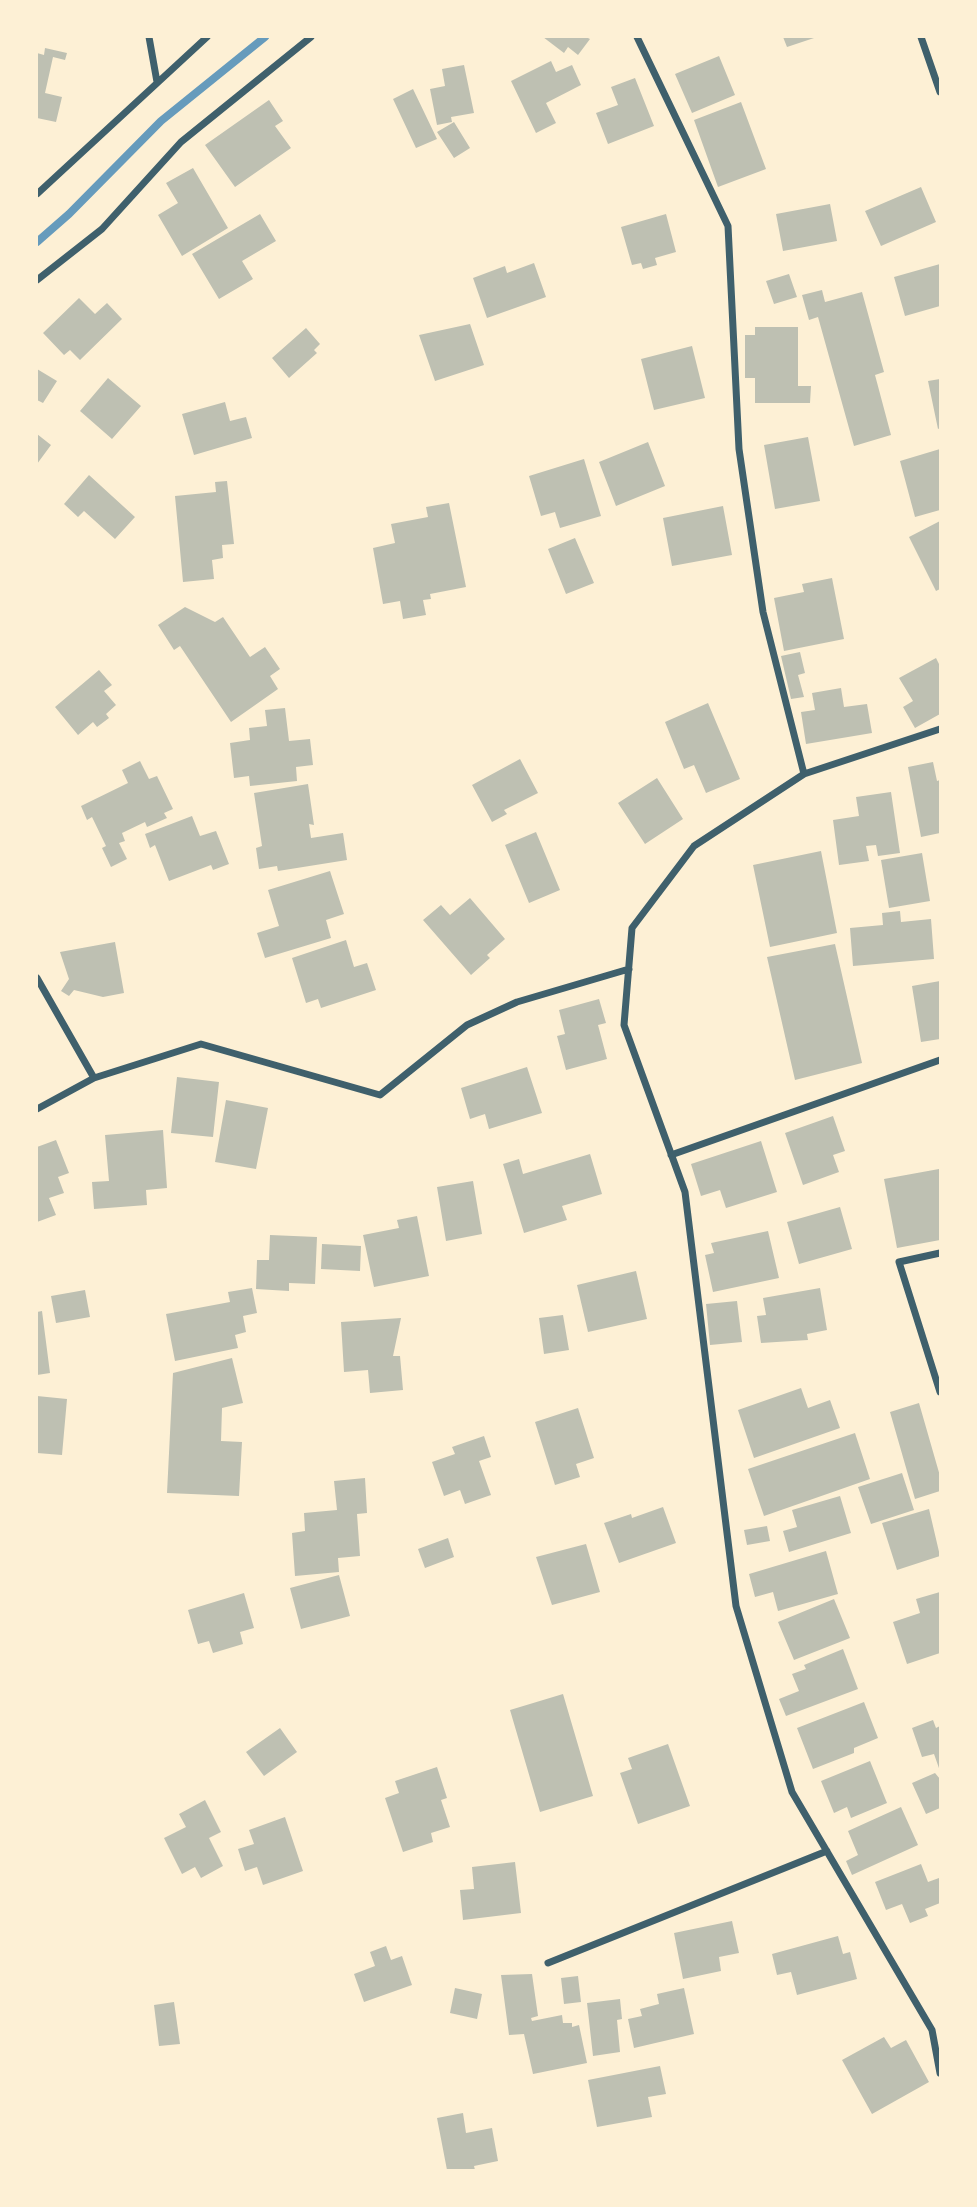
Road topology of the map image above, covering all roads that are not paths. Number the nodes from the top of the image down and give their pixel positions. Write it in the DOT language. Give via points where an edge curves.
graph roads {
  1 [pos="149,37"];
  2 [pos="207,37"];
  3 [pos="311,37"];
  4 [pos="637,37"];
  5 [pos="922,37"];
  6 [pos="157,82"];
  7 [pos="940,92"];
  8 [pos="37,194"];
  9 [pos="37,280"];
  10 [pos="940,729"];
  11 [pos="804,774"];
  12 [pos="629,969"];
  13 [pos="37,978"];
  14 [pos="940,1060"];
  15 [pos="94,1079"];
  16 [pos="37,1109"];
  17 [pos="671,1155"];
  18 [pos="940,1253"];
  19 [pos="940,1392"];
  20 [pos="827,1851"];
  21 [pos="548,1963"];
  22 [pos="940,2025"];
  23 [pos="932,2030"];
  24 [pos="940,2073"];
  1 -- 6 [label="street"];
  2 -- 6 [label="street"];
  3 -- 9 [label="street" via="181,142 102,229"];
  4 -- 11 [label="street" via="728,226 739,449 763,612"];
  5 -- 7 [label="street"];
  6 -- 8 [label="street"];
  10 -- 11 [label="street"];
  11 -- 12 [label="street" via="694,846 632,928"];
  12 -- 15 [label="street" via="517,1002 467,1025 380,1095 201,1044"];
  12 -- 17 [label="street" via="624,1025"];
  13 -- 15 [label="street"];
  14 -- 17 [label="street"];
  15 -- 16 [label="street"];
  17 -- 20 [label="street" via="685,1192 736,1606 792,1792"];
  18 -- 19 [label="street" via="899,1262"];
  20 -- 21 [label="street"];
  20 -- 23 [label="street"];
  22 -- 23 [label="street"];
  23 -- 24 [label="street"];
}
